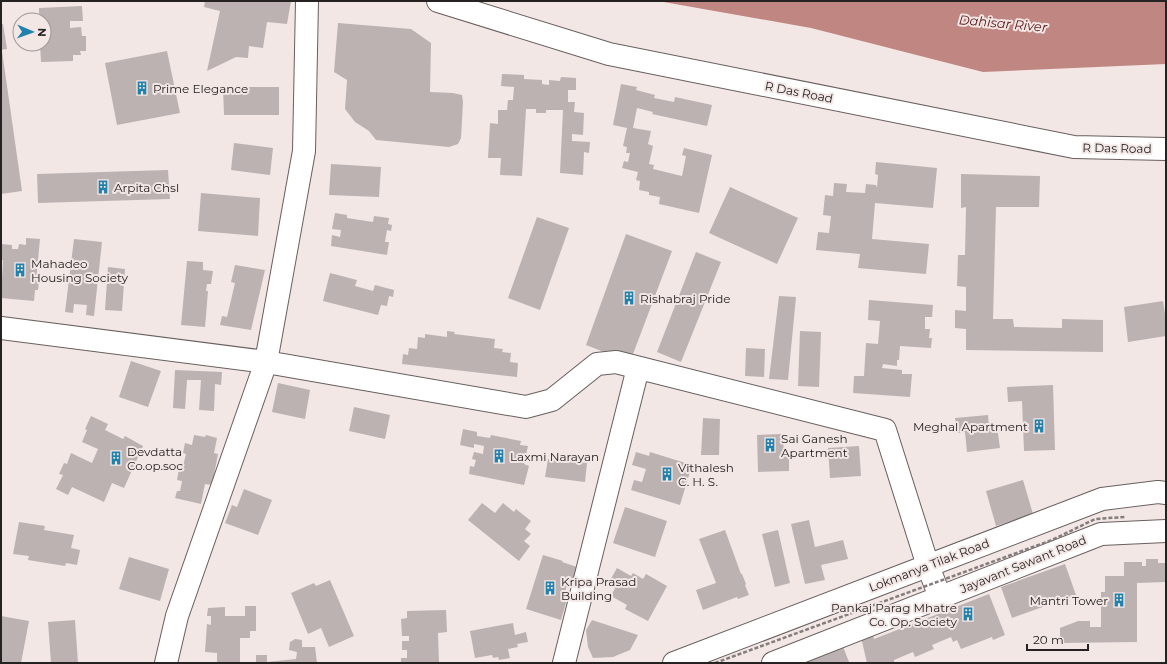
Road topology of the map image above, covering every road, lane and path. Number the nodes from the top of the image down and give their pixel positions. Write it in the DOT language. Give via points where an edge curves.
graph roads {
  1 [pos="307,1"];
  2 [pos="438,1"];
  3 [pos="1166,148"];
  4 [pos="1,328"];
  5 [pos="266,362"];
  6 [pos="638,368"];
  7 [pos="1166,493"];
  8 [pos="1125,517"];
  9 [pos="1166,531"];
  10 [pos="928,566"];
  11 [pos="940,597"];
  12 [pos="166,663"];
  13 [pos="564,663"];
  14 [pos="674,663"];
  15 [pos="715,663"];
  16 [pos="773,663"];
  1 -- 5 [label="street" via="304,150"];
  2 -- 3 [label="street, R Das Road" via="609,54 1074,147"];
  4 -- 5 [label="street"];
  5 -- 6 [label="street" via="526,407 552,400 597,364 616,362"];
  5 -- 12 [label="street" via="177,616"];
  6 -- 10 [label="street" via="886,430"];
  6 -- 13 [label="street"];
  7 -- 10 [label="street, Lokmanya Tilak Road" via="1102,499"];
  8 -- 15 [label="path, bridge" via="1095,519 1052,540"];
  9 -- 11 [label="street, Jayavant Sawant Road" via="1101,534"];
  10 -- 11 [label="street"];
  10 -- 14 [label="street, Lokmanya Tilak Road"];
  11 -- 16 [label="street, Jayavant Sawant Road"];
}
